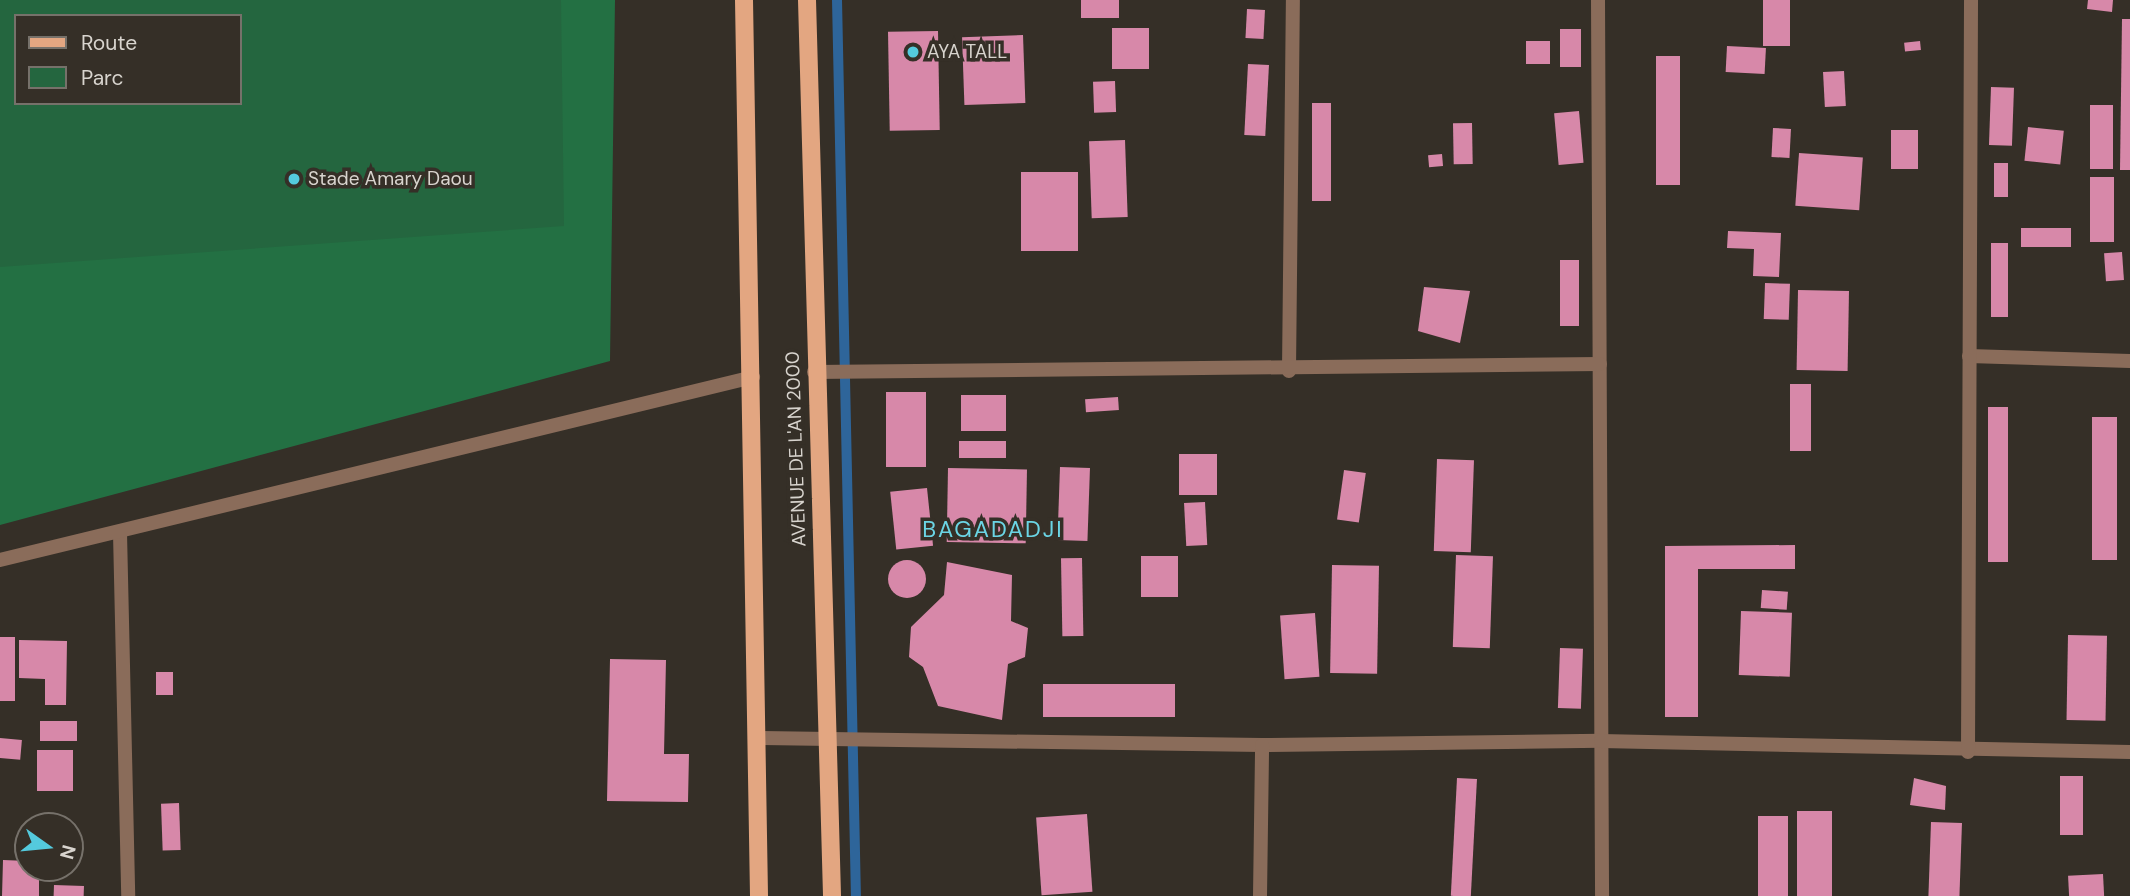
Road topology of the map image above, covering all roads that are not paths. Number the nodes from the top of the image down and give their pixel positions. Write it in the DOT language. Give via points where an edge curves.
graph roads {
  1 [pos="744,0"];
  2 [pos="807,0"];
  3 [pos="1293,0"];
  4 [pos="1598,0"];
  5 [pos="1971,0"];
  6 [pos="1969,356"];
  7 [pos="2130,361"];
  8 [pos="1600,364"];
  9 [pos="1289,371"];
  10 [pos="814,372"];
  11 [pos="753,377"];
  12 [pos="120,533"];
  13 [pos="0,559"];
  14 [pos="758,738"];
  15 [pos="828,741"];
  16 [pos="1601,741"];
  17 [pos="1262,745"];
  18 [pos="1968,752"];
  19 [pos="2130,752"];
  20 [pos="128,896"];
  21 [pos="760,896"];
  22 [pos="832,896"];
  23 [pos="1260,896"];
  24 [pos="1602,896"];
  1 -- 11 [label="main road, AVENUE DE L'AN 2000"];
  2 -- 10 [label="main road, AVENUE DE L'AN 2000"];
  3 -- 9 [label="street"];
  4 -- 8 [label="street"];
  5 -- 6 [label="street"];
  6 -- 7 [label="street"];
  6 -- 18 [label="street"];
  8 -- 9 [label="street"];
  8 -- 16 [label="street"];
  9 -- 10 [label="street"];
  10 -- 15 [label="main road, AVENUE DE L'AN 2000"];
  11 -- 12 [label="street"];
  11 -- 14 [label="main road, AVENUE DE L'AN 2000"];
  12 -- 13 [label="street"];
  12 -- 20 [label="street"];
  14 -- 15 [label="street"];
  14 -- 21 [label="main road, AVENUE DE L'AN 2000"];
  15 -- 17 [label="street"];
  15 -- 22 [label="main road, AVENUE DE L'AN 2000"];
  16 -- 17 [label="street"];
  16 -- 18 [label="street"];
  16 -- 24 [label="street"];
  17 -- 23 [label="street"];
  18 -- 19 [label="street"];
}
